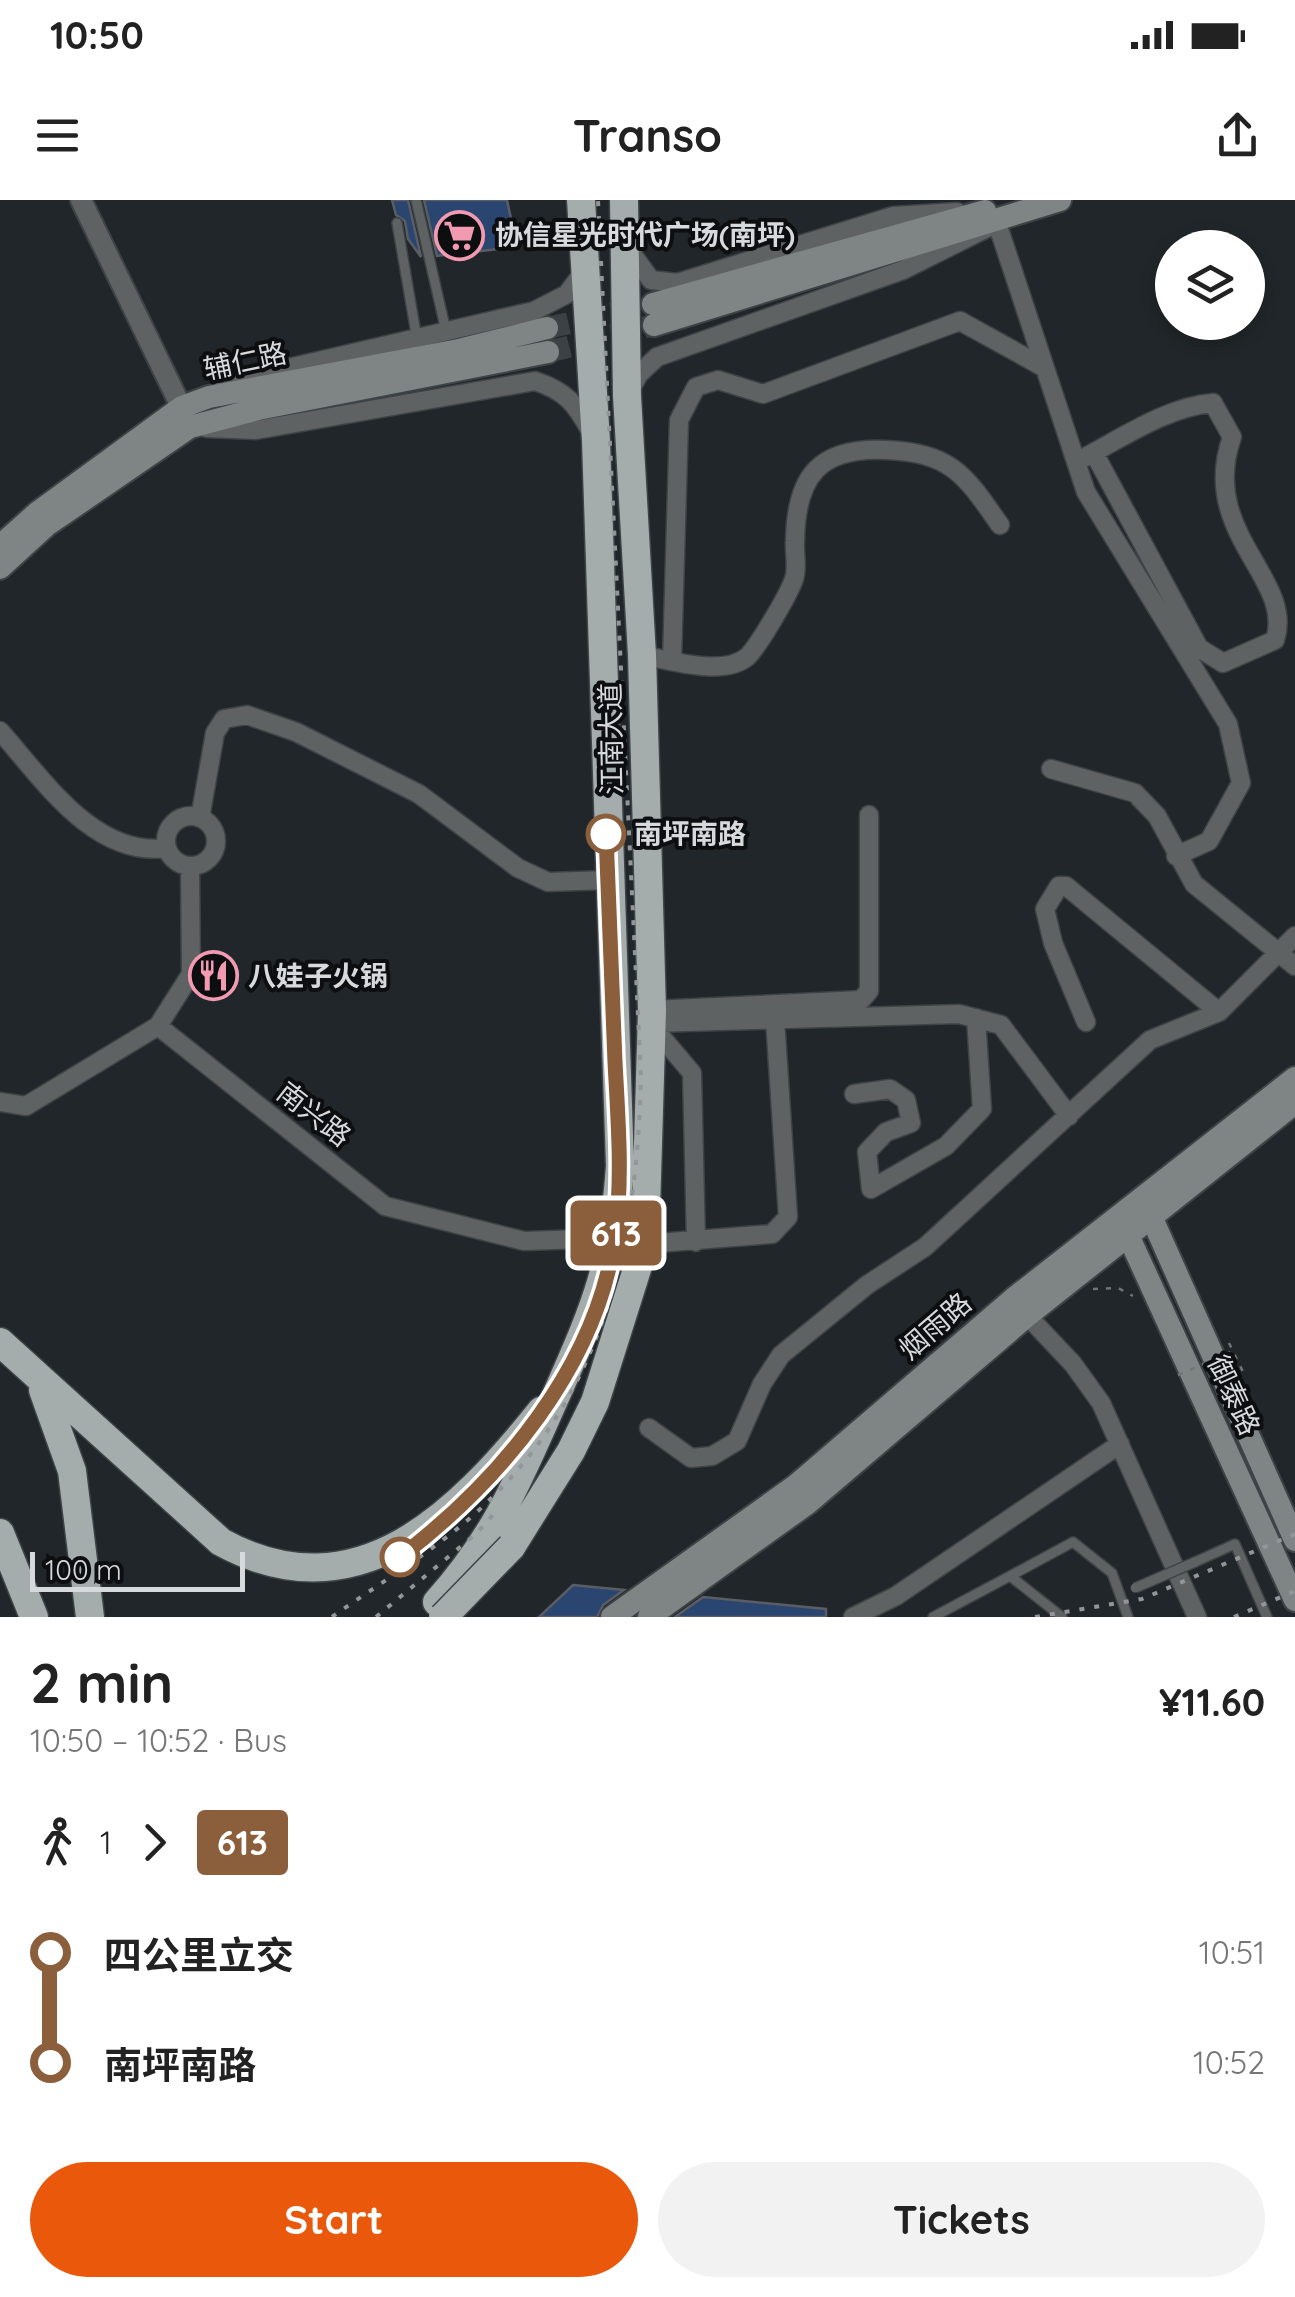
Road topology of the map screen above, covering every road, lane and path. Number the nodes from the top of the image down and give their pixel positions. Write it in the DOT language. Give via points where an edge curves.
graph roads {
  1 [pos="81,200"];
  2 [pos="416,200"];
  3 [pos="581,200"];
  4 [pos="624,200"];
  5 [pos="1016,200"];
  6 [pos="1060,200"];
  7 [pos="992,216"];
  8 [pos="397,223"];
  9 [pos="625,244"];
  10 [pos="588,266"];
  11 [pos="654,314"];
  12 [pos="446,334"];
  13 [pos="417,340"];
  14 [pos="1045,368"];
  15 [pos="627,396"];
  16 [pos="209,397"];
  17 [pos="186,417"];
  18 [pos="596,441"];
  19 [pos="1094,453"];
  20 [pos="1076,462"];
  21 [pos="1000,525"];
  22 [pos="0,546"];
  23 [pos="0,568"];
  24 [pos="642,654"];
  25 [pos="672,660"];
  26 [pos="0,731"];
  27 [pos="1051,769"];
  28 [pos="869,815"];
  29 [pos="200,818"];
  30 [pos="167,848"];
  31 [pos="1176,856"];
  32 [pos="190,866"];
  33 [pos="608,880"];
  34 [pos="1295,936"];
  35 [pos="1278,954"];
  36 [pos="1295,966"];
  37 [pos="1219,1012"];
  38 [pos="976,1018"];
  39 [pos="652,1020"];
  40 [pos="775,1020"];
  41 [pos="1086,1022"];
  42 [pos="158,1026"];
  43 [pos="1295,1078"];
  44 [pos="854,1094"];
  45 [pos="0,1102"];
  46 [pos="1295,1103"];
  47 [pos="1069,1116"];
  48 [pos="1147,1206"];
  49 [pos="1123,1224"];
  50 [pos="615,1238"];
  51 [pos="696,1242"];
  52 [pos="645,1244"];
  53 [pos="1091,1290"];
  54 [pos="1136,1297"];
  55 [pos="1020,1308"];
  56 [pos="1228,1341"];
  57 [pos="0,1342"];
  58 [pos="1233,1352"];
  59 [pos="0,1368"];
  60 [pos="1178,1376"];
  61 [pos="1246,1378"];
  62 [pos="39,1381"];
  63 [pos="558,1391"];
  64 [pos="649,1428"];
  65 [pos="1120,1444"];
  66 [pos="1287,1511"];
  67 [pos="0,1532"];
  68 [pos="1295,1540"];
  69 [pos="511,1546"];
  70 [pos="1010,1576"];
  71 [pos="1120,1595"];
  72 [pos="1295,1600"];
  73 [pos="433,1612"];
  74 [pos="34,1617"];
  75 [pos="90,1617"];
  76 [pos="469,1617"];
  77 [pos="612,1617"];
  78 [pos="649,1617"];
  79 [pos="853,1617"];
  80 [pos="933,1617"];
  81 [pos="1062,1617"];
  82 [pos="1128,1617"];
  83 [pos="1197,1617"];
  84 [pos="1268,1617"];
  1 -- 17 [label="street"];
  2 -- 12 [label="lane"];
  3 -- 10 [label="highway, 江南大道"];
  4 -- 9 [label="highway, 江南大道"];
  5 -- 7 [label="main road"];
  6 -- 7 [label="main road"];
  7 -- 9 [label="street" via="893,216 677,283 651,280"];
  7 -- 11 [label="main road"];
  7 -- 14 [label="street"];
  7 -- 15 [label="street" via="903,270 657,357"];
  8 -- 13 [label="lane"];
  9 -- 15 [label="highway, 江南大道"];
  10 -- 12 [label="street" via="553,304"];
  10 -- 18 [label="highway, 江南大道"];
  12 -- 13 [label="street"];
  13 -- 16 [label="street" via="241,379"];
  14 -- 20 [label="street"];
  14 -- 25 [label="street" via="960,320 763,394 718,380 696,387 679,420"];
  15 -- 24 [label="highway, 江南大道"];
  16 -- 17 [label="main road, 辅仁路"];
  16 -- 17 [label="main road, 辅仁路" via="547,340 258,409"];
  17 -- 18 [label="street" via="256,430 535,381 575,402"];
  17 -- 22 [label="main road, 辅仁路" via="37,513"];
  17 -- 23 [label="main road, 辅仁路"];
  18 -- 33 [label="highway, 江南大道"];
  19 -- 19 [label="street" via="1187,405 1213,402 1232,437 1224,460 1230,514 1280,598 1283,622 1275,640 1223,663 1200,648"];
  19 -- 20 [label="street"];
  20 -- 31 [label="street" via="1086,492 1228,724 1241,783 1208,840"];
  21 -- 25 [label="street" via="964,474 937,459 848,450 821,463 803,486 796,577 748,656 734,664"];
  24 -- 25 [label="street"];
  24 -- 39 [label="highway, 江南大道"];
  26 -- 30 [label="street" via="68,809 116,843 145,851"];
  27 -- 31 [label="street" via="1135,793 1157,816"];
  28 -- 39 [label="street" via="869,991 861,1000"];
  29 -- 30 [label="street" via="184,817 171,826"];
  29 -- 32 [label="street" via="211,828 214,850"];
  29 -- 33 [label="street" via="216,733 224,719 247,715 296,732 419,794 518,868 548,882"];
  30 -- 32 [label="street"];
  31 -- 35 [label="street" via="1194,884"];
  32 -- 42 [label="street" via="191,974"];
  33 -- 50 [label="highway, 江南大道" via="620,1166"];
  34 -- 35 [label="street"];
  35 -- 36 [label="street"];
  35 -- 37 [label="street"];
  37 -- 41 [label="street" via="1058,886 1045,908"];
  37 -- 47 [label="street" via="1150,1040"];
  38 -- 40 [label="street"];
  38 -- 44 [label="street" via="982,1108 946,1146 872,1189 868,1152 886,1132 912,1123 906,1100 890,1090"];
  38 -- 47 [label="street" via="1001,1025"];
  39 -- 40 [label="street"];
  39 -- 51 [label="street" via="692,1073"];
  39 -- 52 [label="highway, 江南大道"];
  40 -- 51 [label="street" via="788,1216 772,1234"];
  42 -- 45 [label="street" via="26,1106"];
  42 -- 50 [label="street, 南兴路" via="385,1206 524,1241"];
  43 -- 48 [label="main road, 烟雨路"];
  46 -- 48 [label="main road, 烟雨路"];
  47 -- 64 [label="street" via="925,1247 867,1284 781,1355 737,1441 712,1456 691,1458"];
  48 -- 49 [label="main road, 烟雨路"];
  48 -- 66 [label="main road, 御泰路"];
  49 -- 55 [label="main road, 烟雨路"];
  49 -- 72 [label="main road, 御泰路"];
  50 -- 63 [label="highway, 江南大道" via="588,1327"];
  51 -- 52 [label="street"];
  52 -- 69 [label="highway, 江南大道" via="595,1402"];
  53 -- 54 [label="path" via="1118,1288"];
  55 -- 65 [label="street" via="1102,1403"];
  55 -- 77 [label="main road, 烟雨路" via="795,1486"];
  55 -- 78 [label="main road, 烟雨路" via="808,1503"];
  56 -- 58 [label="path, bridge"];
  57 -- 62 [label="highway"];
  58 -- 60 [label="path, bridge"];
  58 -- 61 [label="path, bridge"];
  59 -- 62 [label="highway"];
  62 -- 63 [label="highway" via="248,1563 306,1584 370,1572 400,1557 440,1526"];
  62 -- 75 [label="highway" via="72,1470"];
  63 -- 73 [label="highway" via="513,1497"];
  65 -- 79 [label="street" via="896,1596"];
  65 -- 83 [label="street"];
  66 -- 68 [label="main road, 御泰路"];
  67 -- 74 [label="highway"];
  69 -- 73 [label="highway, bridge"];
  69 -- 76 [label="highway, bridge"];
  70 -- 71 [label="lane" via="1073,1542 1112,1573"];
  70 -- 80 [label="lane"];
  70 -- 81 [label="lane"];
  71 -- 82 [label="lane"];
  71 -- 84 [label="lane, bridge" via="1235,1544"];
}
